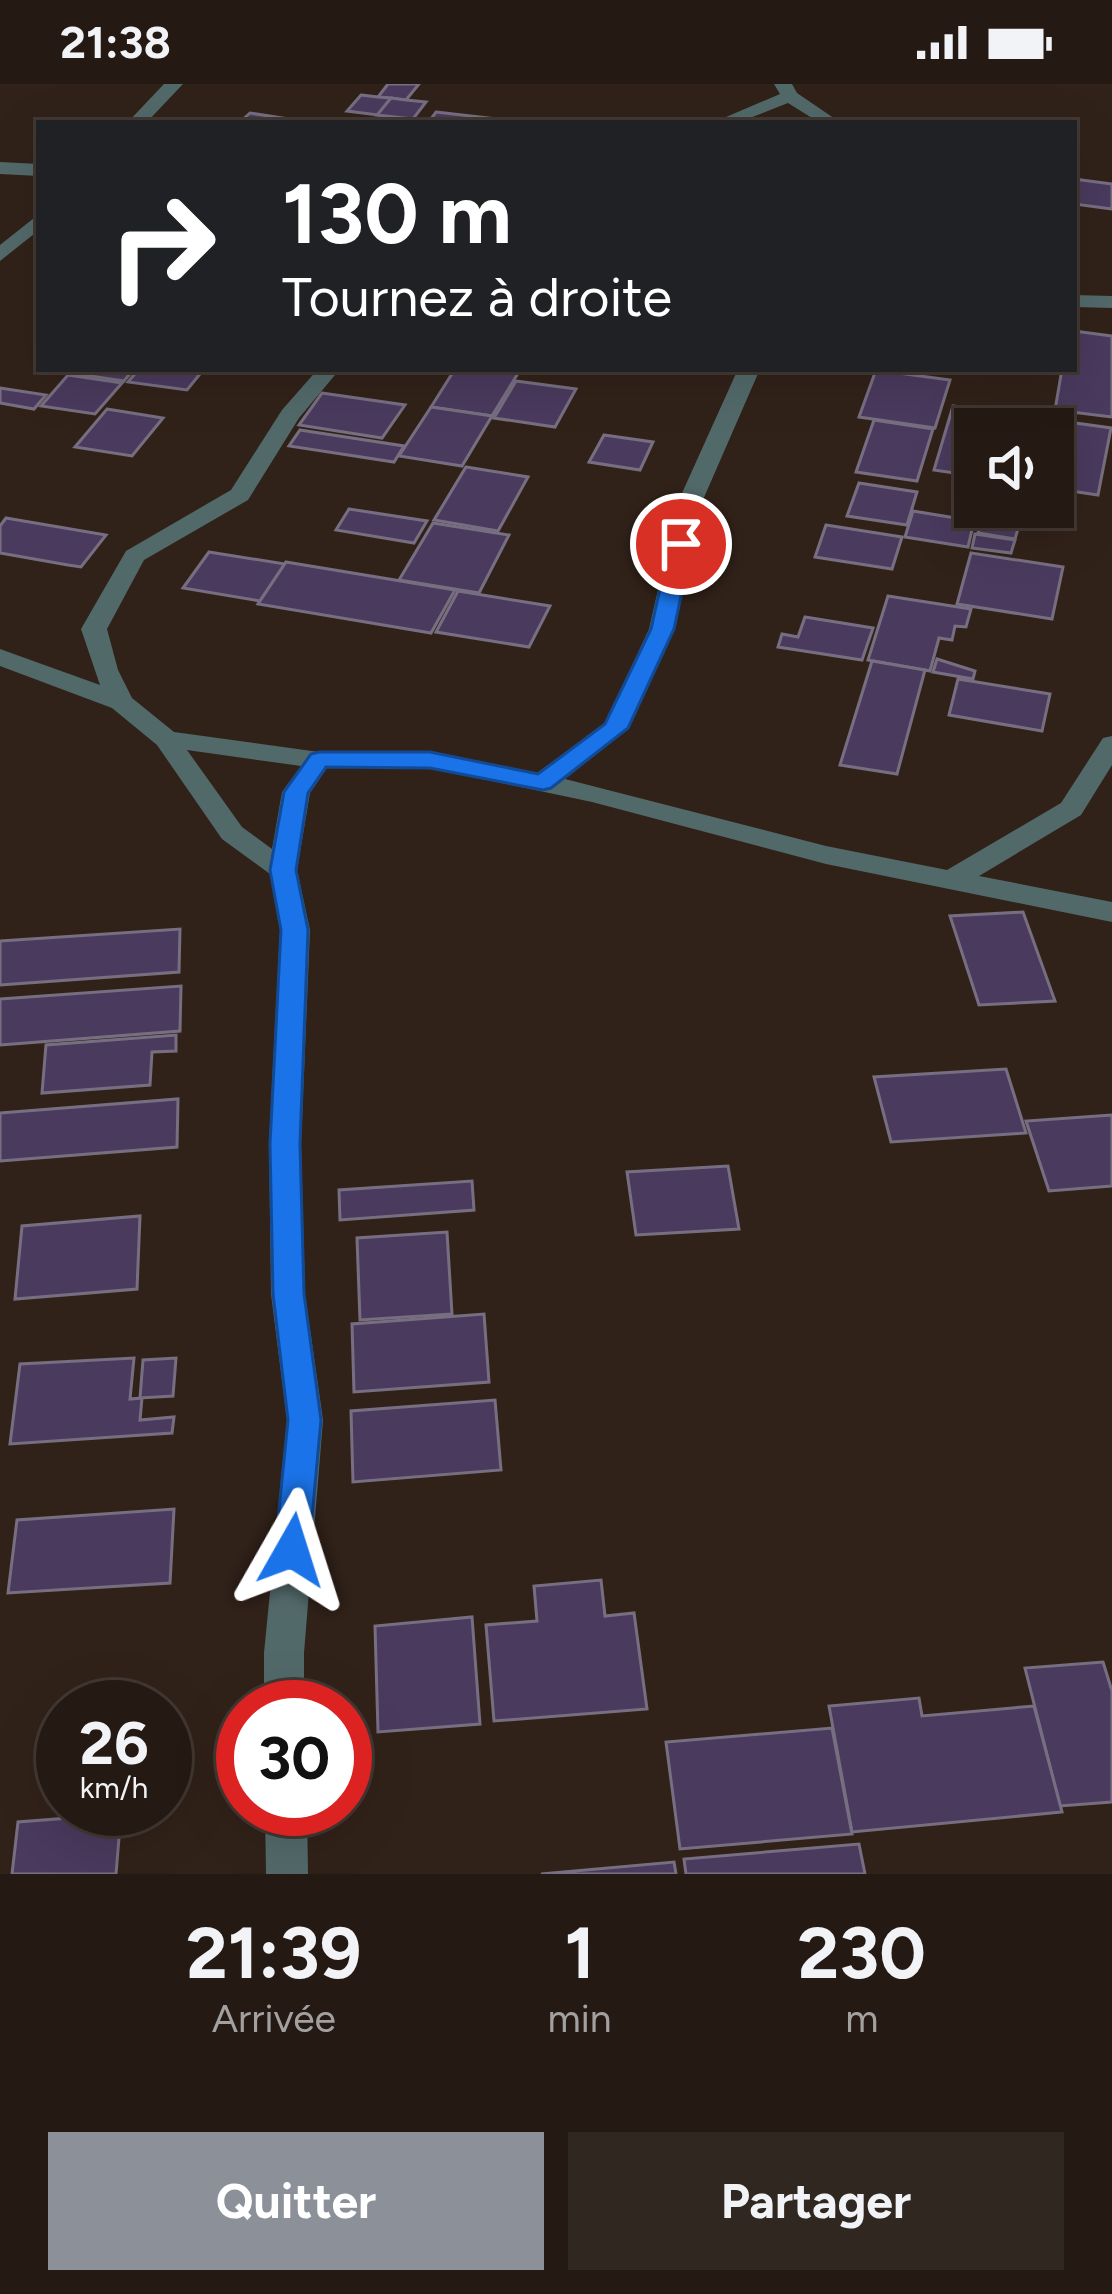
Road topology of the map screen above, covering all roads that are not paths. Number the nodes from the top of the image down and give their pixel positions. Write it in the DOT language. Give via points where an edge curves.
graph roads {
  1 [pos="175,84"];
  2 [pos="786,90"];
  3 [pos="139,120"];
  4 [pos="727,120"];
  5 [pos="828,120"];
  6 [pos="0,167"];
  7 [pos="36,170"];
  8 [pos="36,223"];
  9 [pos="0,255"];
  10 [pos="1077,301"];
  11 [pos="1112,302"];
  12 [pos="326,372"];
  13 [pos="748,372"];
  14 [pos="0,657"];
  15 [pos="121,702"];
  16 [pos="166,739"];
  17 [pos="1112,744"];
  18 [pos="319,760"];
  19 [pos="543,782"];
  20 [pos="283,870"];
  21 [pos="953,879"];
  22 [pos="1112,911"];
  23 [pos="284,1680"];
  24 [pos="286,1836"];
  25 [pos="287,1874"];
  1 -- 3 [label="street"];
  2 -- 4 [label="street"];
  2 -- 5 [label="street"];
  6 -- 7 [label="street"];
  8 -- 9 [label="street"];
  10 -- 11 [label="street"];
  12 -- 15 [label="street" via="240,495 134,556 94,629"];
  13 -- 19 [label="street" via="690,502 662,629 616,728"];
  14 -- 15 [label="street"];
  15 -- 16 [label="street"];
  16 -- 18 [label="street"];
  16 -- 20 [label="street" via="232,832"];
  17 -- 21 [label="street" via="1071,809"];
  18 -- 19 [label="street" via="430,760"];
  18 -- 20 [label="street" via="296,792"];
  19 -- 21 [label="street"];
  20 -- 23 [label="street" via="295,930 288,1294 305,1420"];
  21 -- 22 [label="street"];
  24 -- 25 [label="street"];
}
